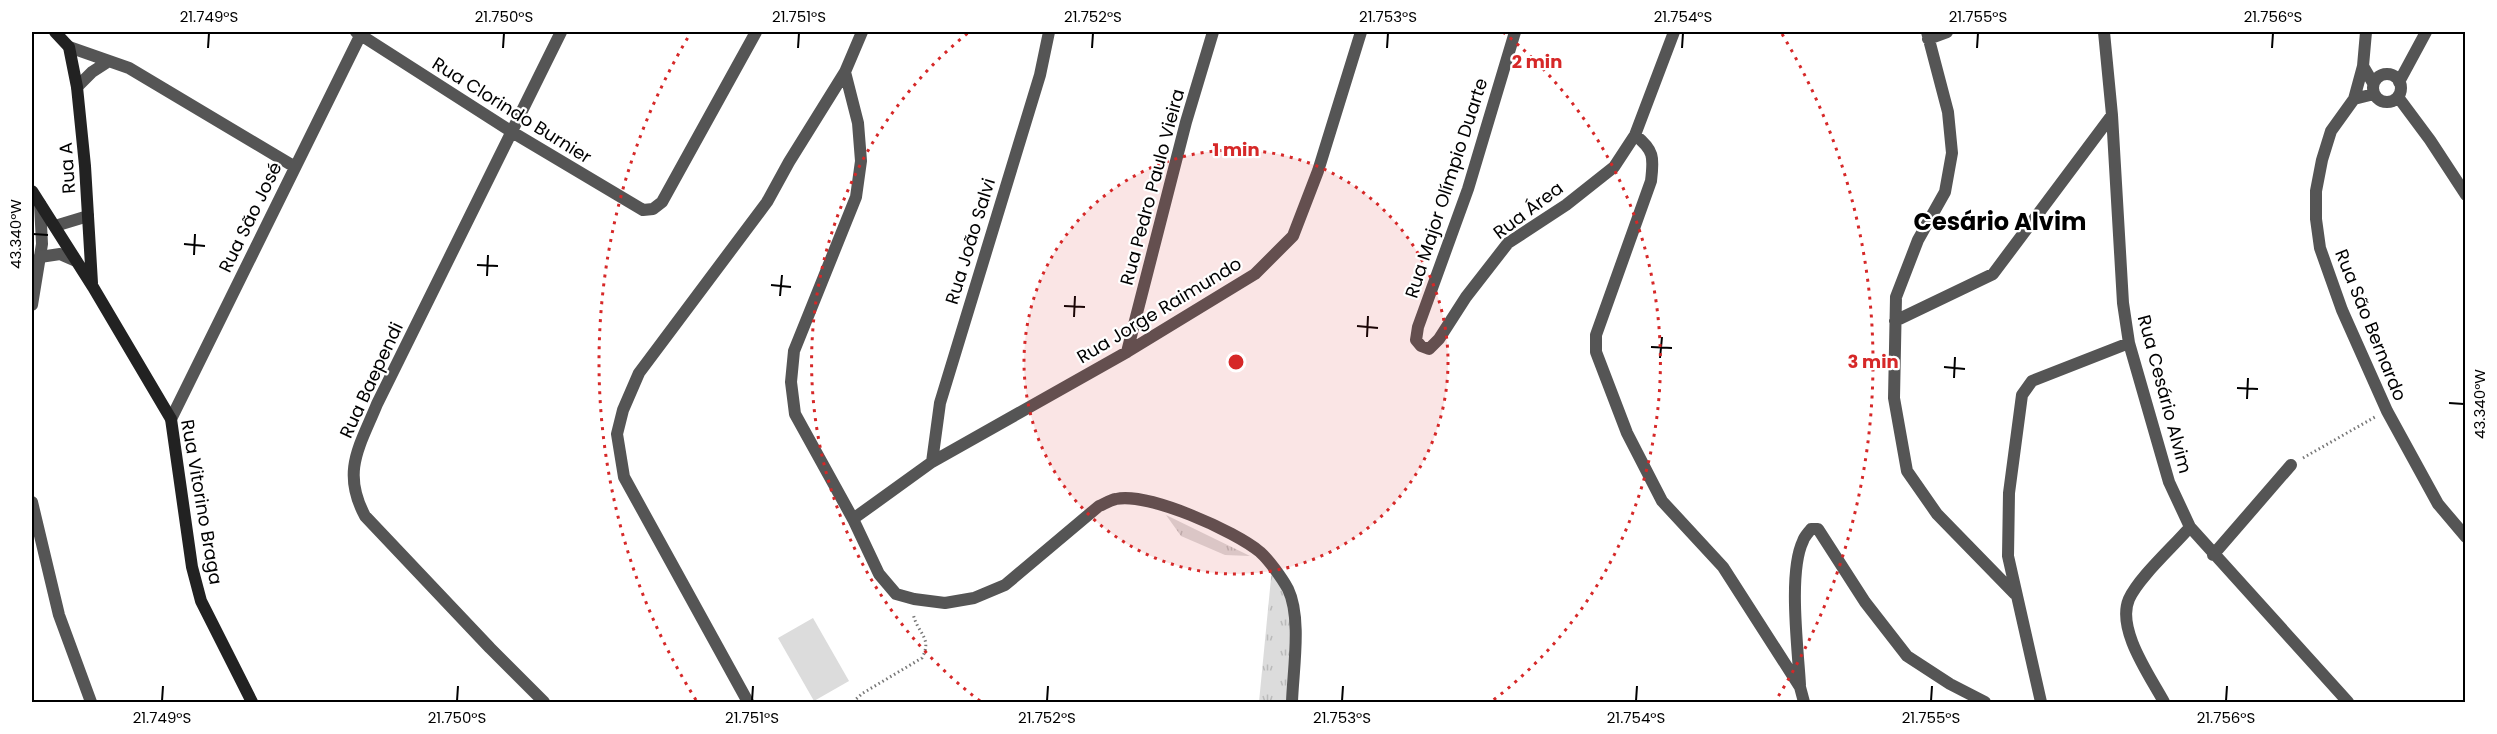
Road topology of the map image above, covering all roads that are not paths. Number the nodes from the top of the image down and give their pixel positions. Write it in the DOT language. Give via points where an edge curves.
graph roads {
  1 [pos="55,32"];
  2 [pos="360,32"];
  3 [pos="561,32"];
  4 [pos="756,32"];
  5 [pos="862,32"];
  6 [pos="1049,32"];
  7 [pos="1214,32"];
  8 [pos="1361,32"];
  9 [pos="1515,32"];
  10 [pos="1674,32"];
  11 [pos="1947,32"];
  12 [pos="2104,32"];
  13 [pos="2366,32"];
  14 [pos="2426,32"];
  15 [pos="1928,35"];
  16 [pos="69,48"];
  17 [pos="109,61"];
  18 [pos="2363,66"];
  19 [pos="845,72"];
  20 [pos="2400,82"];
  21 [pos="77,87"];
  22 [pos="2374,88"];
  23 [pos="2398,97"];
  24 [pos="2354,99"];
  25 [pos="2112,115"];
  26 [pos="512,132"];
  27 [pos="1635,135"];
  28 [pos="295,167"];
  29 [pos="32,191"];
  30 [pos="2466,195"];
  31 [pos="40,204"];
  32 [pos="88,216"];
  33 [pos="55,226"];
  34 [pos="40,257"];
  35 [pos="76,261"];
  36 [pos="93,287"];
  37 [pos="32,305"];
  38 [pos="1895,321"];
  39 [pos="2129,343"];
  40 [pos="1429,349"];
  41 [pos="1127,352"];
  42 [pos="171,419"];
  43 [pos="932,462"];
  44 [pos="2291,465"];
  45 [pos="32,502"];
  46 [pos="853,519"];
  47 [pos="2190,527"];
  48 [pos="2466,537"];
  49 [pos="2213,555"];
  50 [pos="2015,594"];
  51 [pos="1800,687"];
  52 [pos="91,702"];
  53 [pos="252,702"];
  54 [pos="544,702"];
  55 [pos="748,702"];
  56 [pos="1292,702"];
  57 [pos="1804,702"];
  58 [pos="1985,702"];
  59 [pos="2041,702"];
  60 [pos="2164,702"];
  61 [pos="2348,702"];
  1 -- 16 [label="main road"];
  2 -- 26 [label="street, Rua Clorindo Burnier"];
  2 -- 28 [label="street, Rua São José"];
  3 -- 26 [label="street, Rua Baependi"];
  4 -- 26 [label="street, Rua Clorindo Burnier" via="662,202 653,209 632,206"];
  5 -- 19 [label="street"];
  6 -- 43 [label="street, Rua João Salvi" via="1040,75 940,403"];
  7 -- 41 [label="street, Rua Pedro Paulo Vieira" via="1186,122"];
  8 -- 41 [label="street, Rua Jorge Raimundo" via="1318,171 1293,236 1255,274"];
  9 -- 40 [label="street, Rua Major Olímpio Duarte" via="1468,189 1418,327 1416,340"];
  10 -- 27 [label="street, Rua Área"];
  11 -- 15 [label="street"];
  12 -- 25 [label="street, Rua Cesário Alvim"];
  13 -- 18 [label="street"];
  14 -- 20 [label="street"];
  15 -- 38 [label="street" via="1948,112 1952,153 1945,192 1918,240 1896,297"];
  16 -- 17 [label="street"];
  16 -- 21 [label="main road, Rua A"];
  17 -- 21 [label="street"];
  17 -- 28 [label="street" via="129,68"];
  18 -- 22 [label="street"];
  18 -- 24 [label="street"];
  19 -- 46 [label="street" via="858,123 861,161 856,198 794,351 791,382 795,414"];
  19 -- 55 [label="street" via="767,202 639,374 617,434 624,477"];
  20 -- 22 [label="street" via="2393,75 2384,74"];
  20 -- 23 [label="street"];
  21 -- 32 [label="main road, Rua A"];
  22 -- 23 [label="street" via="2385,102"];
  22 -- 24 [label="street"];
  23 -- 30 [label="street"];
  24 -- 48 [label="street, Rua São Bernardo" via="2331,131 2322,160 2316,191 2320,248 2386,411 2438,504"];
  25 -- 38 [label="street" via="1993,274"];
  25 -- 39 [label="street, Rua Cesário Alvim" via="2122,303"];
  26 -- 54 [label="street, Rua Baependi" via="377,404 354,459 352,482 365,516"];
  27 -- 40 [label="street, Rua Área" via="1614,167 1508,243"];
  27 -- 51 [label="street" via="1649,146 1654,161 1651,181 1596,336 1596,352 1627,433 1662,501 1723,567"];
  28 -- 42 [label="street, Rua São José"];
  29 -- 31 [label="main road, Rua Vitorino Braga"];
  31 -- 33 [label="main road, Rua Vitorino Braga"];
  31 -- 34 [label="street"];
  32 -- 33 [label="street"];
  32 -- 36 [label="main road, Rua A"];
  33 -- 34 [label="street"];
  33 -- 35 [label="main road, Rua Vitorino Braga"];
  34 -- 35 [label="street" via="60,254"];
  34 -- 37 [label="street"];
  35 -- 36 [label="main road, Rua Vitorino Braga"];
  36 -- 42 [label="main road, Rua Vitorino Braga"];
  38 -- 50 [label="street" via="1894,398 1907,471 1937,514"];
  39 -- 47 [label="street, Rua Cesário Alvim" via="2169,482"];
  39 -- 50 [label="street" via="2032,381 2022,395 2009,494 2008,556"];
  41 -- 43 [label="street, Rua Jorge Raimundo"];
  42 -- 53 [label="main road, Rua Vitorino Braga" via="192,567 201,601"];
  43 -- 46 [label="street, Rua Jorge Raimundo"];
  44 -- 49 [label="street"];
  45 -- 52 [label="street" via="59,615"];
  46 -- 56 [label="street" via="879,574 896,594 945,603 974,598 1005,585 1099,506 1116,499 1159,504 1193,516 1261,553 1287,587 1294,606"];
  47 -- 49 [label="street, Rua Cesário Alvim"];
  47 -- 60 [label="street" via="2129,598 2126,614 2132,643"];
  49 -- 61 [label="street, Rua Cesário Alvim"];
  50 -- 59 [label="street"];
  51 -- 57 [label="street"];
  51 -- 58 [label="street" via="1797,565 1802,541 1811,530 1818,529 1865,602 1907,656"];
}
